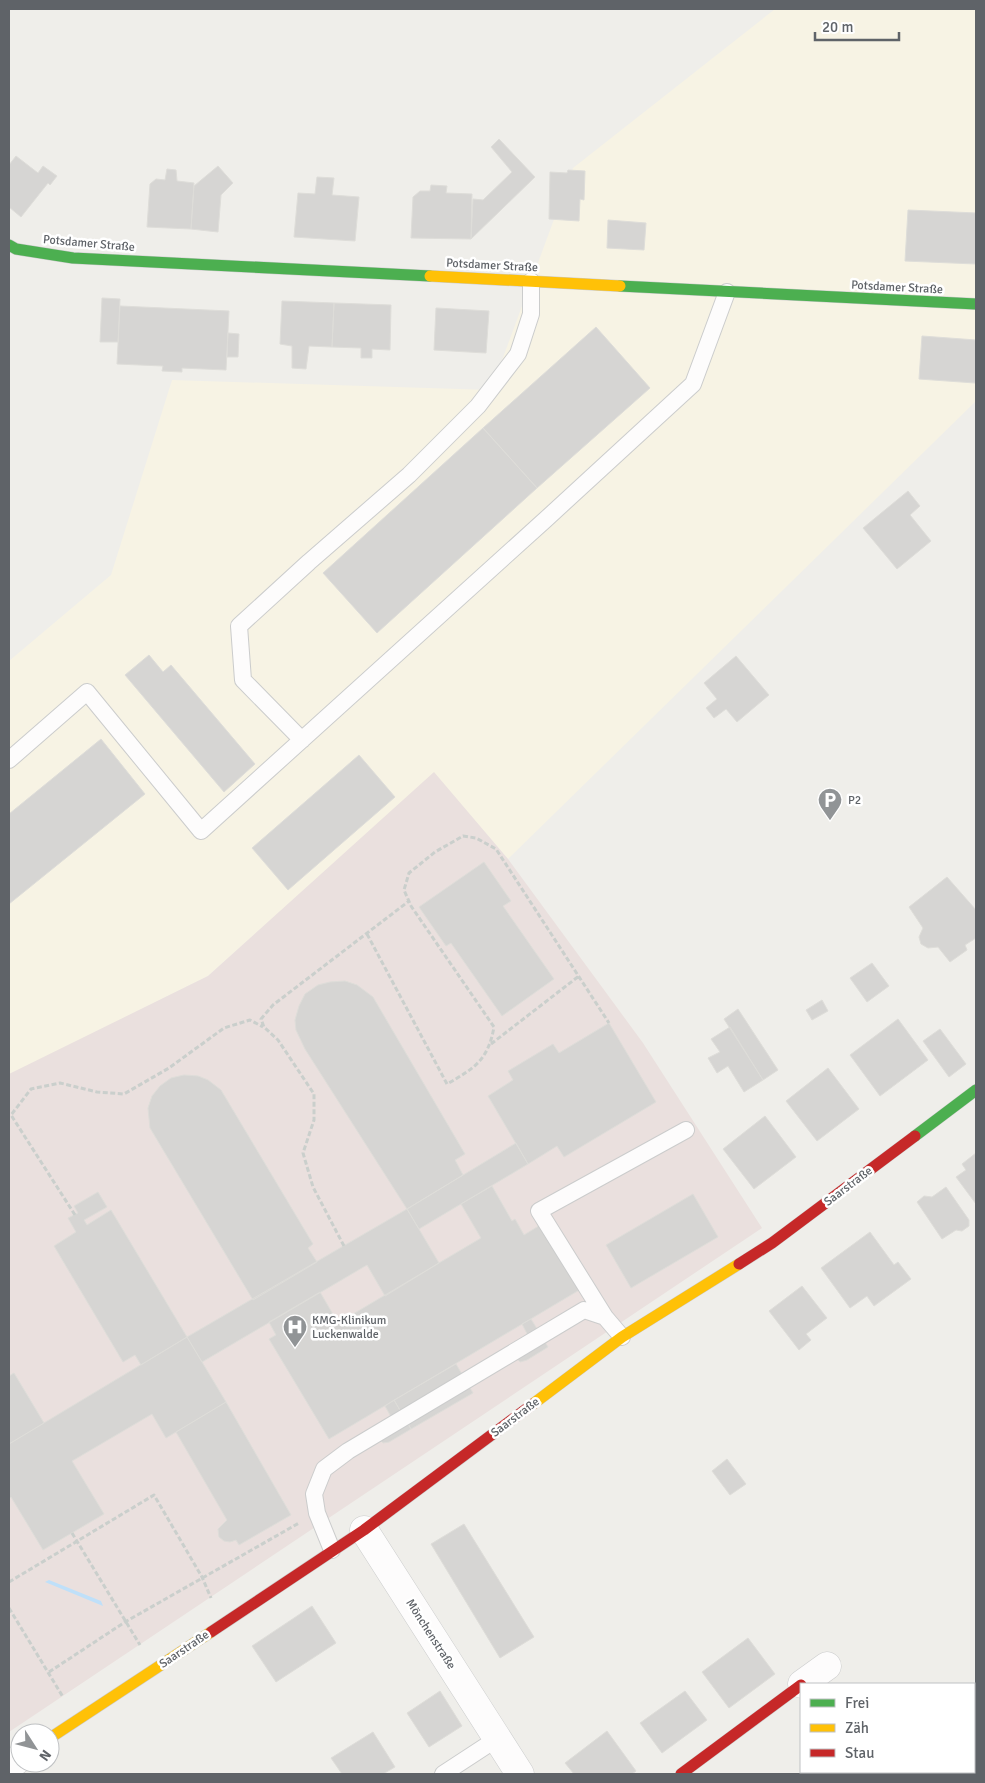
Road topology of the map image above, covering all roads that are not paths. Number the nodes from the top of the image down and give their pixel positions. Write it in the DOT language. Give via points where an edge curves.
graph roads {
  1 [pos="9,245"];
  2 [pos="531,281"];
  3 [pos="727,292"];
  4 [pos="976,304"];
  5 [pos="302,740"];
  6 [pos="9,760"];
  7 [pos="976,1090"];
  8 [pos="686,1130"];
  9 [pos="605,1317"];
  10 [pos="622,1337"];
  11 [pos="364,1530"];
  12 [pos="332,1550"];
  13 [pos="827,1666"];
  14 [pos="803,1683"];
  15 [pos="800,1685"];
  16 [pos="60,1731"];
  17 [pos="498,1738"];
  18 [pos="443,1774"];
  19 [pos="520,1774"];
  20 [pos="681,1774"];
  1 -- 2 [label="street, Potsdamer Straße" via="16,249 73,258"];
  2 -- 3 [label="street, Potsdamer Straße"];
  2 -- 5 [label="lane" via="531,314 518,354 478,406 409,475 239,626 243,680"];
  3 -- 4 [label="street, Potsdamer Straße"];
  3 -- 5 [label="lane" via="694,384"];
  5 -- 6 [label="lane" via="201,831 87,692"];
  7 -- 10 [label="street, Saarstraße" via="772,1243"];
  8 -- 9 [label="lane" via="539,1211"];
  9 -- 10 [label="lane"];
  9 -- 12 [label="lane" via="584,1310 348,1451 324,1469 314,1494 316,1513"];
  10 -- 11 [label="street, Saarstraße"];
  11 -- 12 [label="street, Saarstraße"];
  11 -- 17 [label="street, Mönchenstraße"];
  12 -- 16 [label="street, Saarstraße"];
  13 -- 14 [label="street"];
  15 -- 20 [label="street"];
  17 -- 18 [label="lane"];
  17 -- 19 [label="street, Mönchenstraße"];
}
